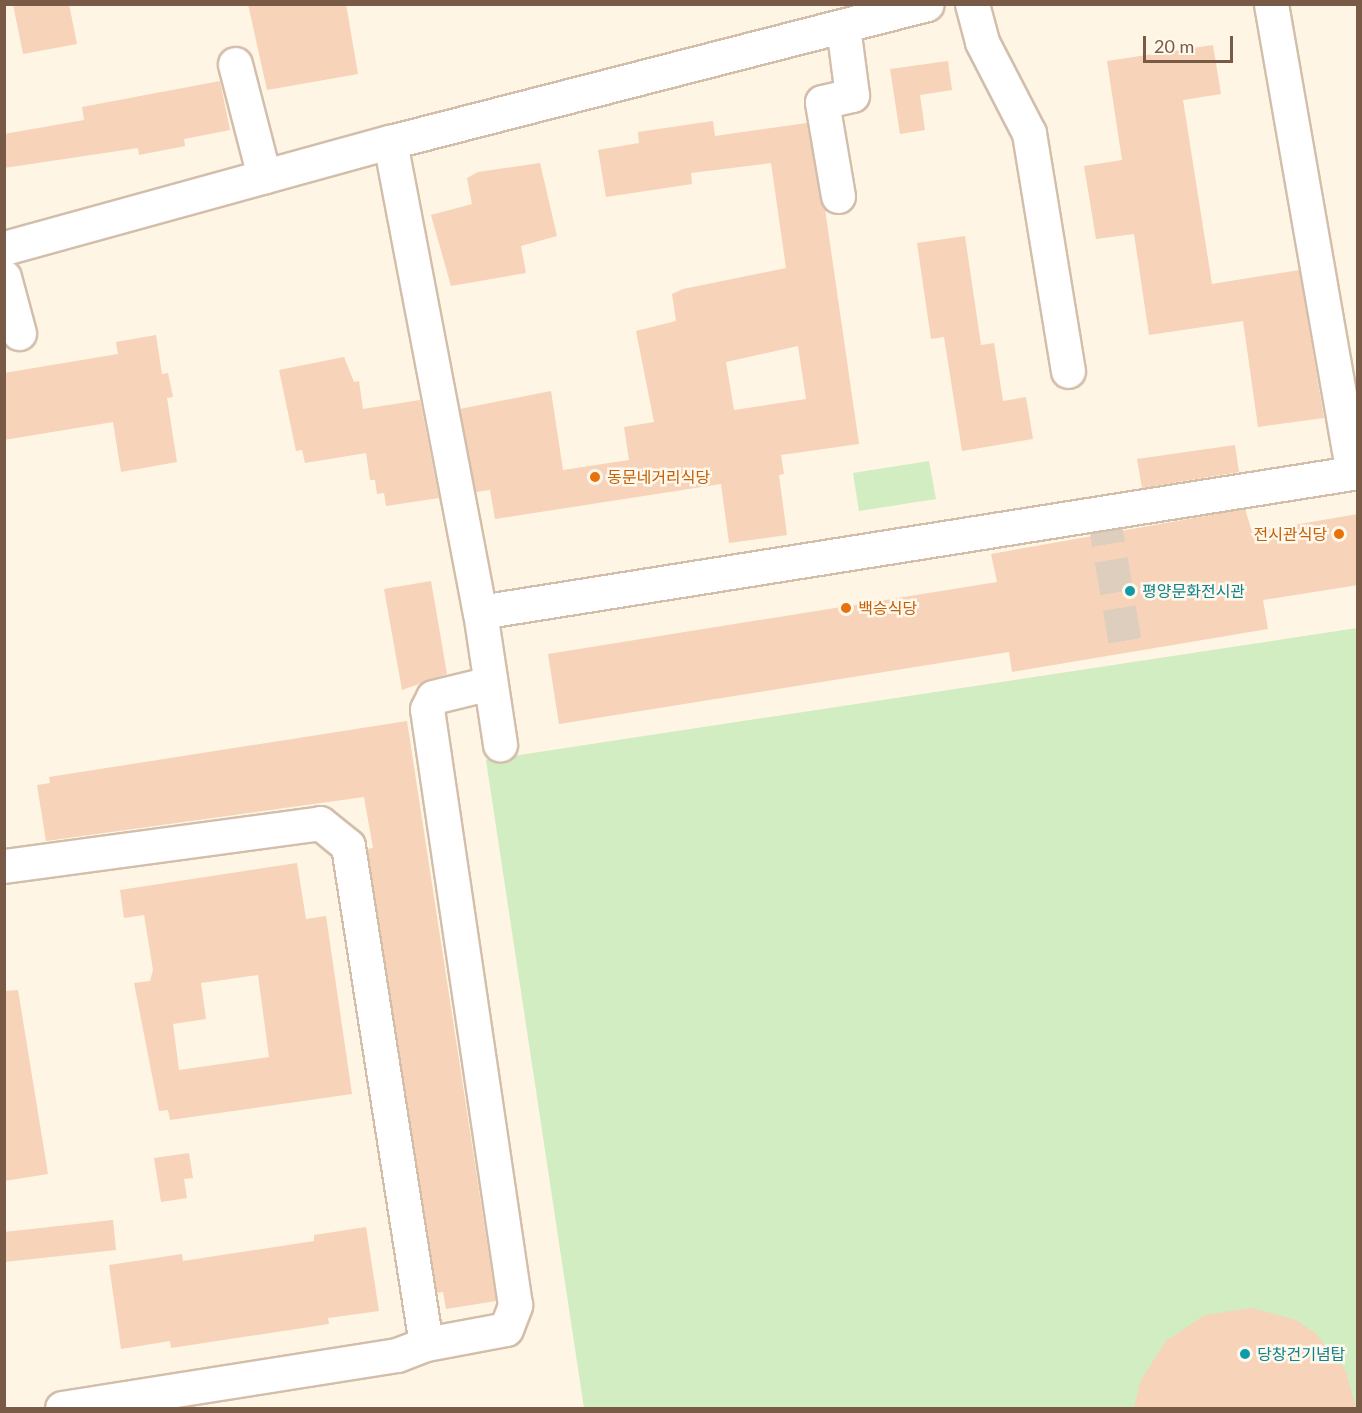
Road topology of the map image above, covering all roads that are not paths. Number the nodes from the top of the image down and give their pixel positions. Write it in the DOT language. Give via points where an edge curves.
graph roads {
  1 [pos="927,4"];
  2 [pos="972,4"];
  3 [pos="1271,4"];
  4 [pos="843,27"];
  5 [pos="235,64"];
  6 [pos="390,142"];
  7 [pos="264,176"];
  8 [pos="838,196"];
  9 [pos="4,248"];
  10 [pos="4,277"];
  11 [pos="19,333"];
  12 [pos="1068,371"];
  13 [pos="1355,472"];
  14 [pos="480,612"];
  15 [pos="490,683"];
  16 [pos="500,745"];
  17 [pos="4,866"];
  18 [pos="426,1344"];
  19 [pos="62,1408"];
  1 -- 4 [label="street"];
  2 -- 12 [label="street" via="982,42 1029,133"];
  3 -- 13 [label="street"];
  4 -- 6 [label="street"];
  4 -- 8 [label="street" via="852,95 822,102"];
  5 -- 7 [label="street"];
  6 -- 7 [label="street"];
  6 -- 14 [label="street"];
  7 -- 9 [label="street"];
  10 -- 11 [label="street"];
  13 -- 14 [label="street"];
  14 -- 15 [label="street"];
  15 -- 16 [label="street"];
  15 -- 18 [label="street" via="433,697 427,709 515,1305 506,1329"];
  17 -- 18 [label="street" via="320,823 348,846"];
  18 -- 19 [label="street" via="397,1355"];
}
